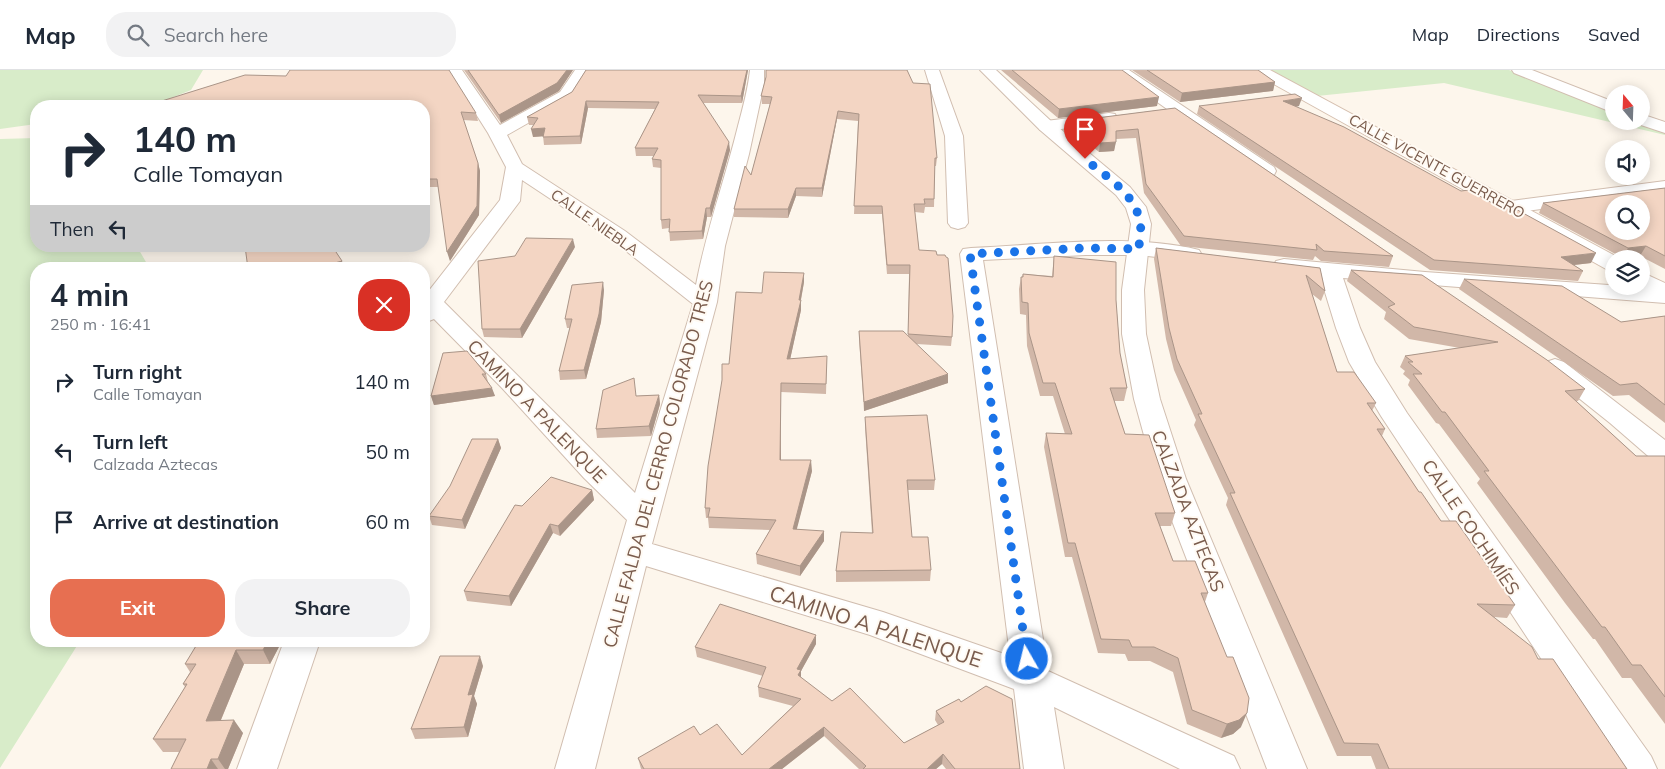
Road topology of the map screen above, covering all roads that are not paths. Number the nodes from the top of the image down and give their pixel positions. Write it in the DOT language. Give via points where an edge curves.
graph roads {
  1 [pos="455,70"];
  2 [pos="582,70"];
  3 [pos="757,70"];
  4 [pos="932,70"];
  5 [pos="987,70"];
  6 [pos="1119,70"];
  7 [pos="1259,70"];
  8 [pos="1519,70"];
  9 [pos="1303,94"];
  10 [pos="1274,98"];
  11 [pos="1605,104"];
  12 [pos="1188,108"];
  13 [pos="1150,113"];
  14 [pos="1122,117"];
  15 [pos="1650,122"];
  16 [pos="1046,126"];
  17 [pos="1665,128"];
  18 [pos="497,133"];
  19 [pos="515,167"];
  20 [pos="1285,183"];
  21 [pos="1665,187"];
  22 [pos="1511,206"];
  23 [pos="958,223"];
  24 [pos="1139,249"];
  25 [pos="1392,256"];
  26 [pos="1215,258"];
  27 [pos="1605,259"];
  28 [pos="1263,264"];
  29 [pos="1330,272"];
  30 [pos="1425,279"];
  31 [pos="1650,284"];
  32 [pos="1665,292"];
  33 [pos="1665,296"];
  34 [pos="1457,300"];
  35 [pos="705,302"];
  36 [pos="430,305"];
  37 [pos="430,312"];
  38 [pos="1535,354"];
  39 [pos="1665,455"];
  40 [pos="643,518"];
  41 [pos="634,551"];
  42 [pos="300,647"];
  43 [pos="1029,679"];
  44 [pos="257,769"];
  45 [pos="575,769"];
  46 [pos="1044,769"];
  47 [pos="1220,769"];
  48 [pos="1287,769"];
  49 [pos="1638,769"];
  1 -- 18 [label="street, CALLE NIEBLA"];
  2 -- 18 [label="street" via="566,95"];
  3 -- 35 [label="street, CALLE FALDA DEL CERRO COLORADO TRES" via="740,154 714,246"];
  4 -- 23 [label="street" via="954,136"];
  5 -- 16 [label="street, CALZADA AZTECAS"];
  6 -- 12 [label="street"];
  7 -- 9 [label="street, CALLE VICENTE GUERRERO"];
  8 -- 11 [label="street"];
  9 -- 10 [label="street"];
  9 -- 22 [label="street, CALLE VICENTE GUERRERO"];
  12 -- 13 [label="street"];
  12 -- 20 [label="street"];
  14 -- 16 [label="street"];
  15 -- 17 [label="street"];
  16 -- 24 [label="street, CALZADA AZTECAS" via="1123,191 1136,207 1141,224"];
  18 -- 19 [label="street, CALLE NIEBLA"];
  19 -- 35 [label="street, CALLE NIEBLA" via="618,235"];
  19 -- 36 [label="street" via="510,201"];
  21 -- 22 [label="street"];
  22 -- 27 [label="street, CALLE VICENTE GUERRERO"];
  24 -- 26 [label="street"];
  24 -- 43 [label="street" via="1086,248 970,254"];
  24 -- 48 [label="street, CALZADA AZTECAS" via="1133,290 1134,334 1147,398 1172,479"];
  25 -- 30 [label="street"];
  28 -- 29 [label="street"];
  29 -- 30 [label="street"];
  29 -- 49 [label="street, CALLE COCHIMÍES" via="1362,362 1395,416"];
  30 -- 33 [label="street"];
  30 -- 34 [label="street"];
  31 -- 32 [label="street"];
  35 -- 40 [label="street, CALLE FALDA DEL CERRO COLORADO TRES"];
  37 -- 40 [label="street, CAMINO A PALENQUE" via="511,382"];
  38 -- 39 [label="street"];
  40 -- 41 [label="street, CALLE FALDA DEL CERRO COLORADO TRES"];
  41 -- 43 [label="street, CAMINO A PALENQUE" via="918,637"];
  41 -- 45 [label="street, CALLE FALDA DEL CERRO COLORADO TRES"];
  42 -- 44 [label="street"];
  43 -- 46 [label="street"];
  43 -- 47 [label="street, CAMINO A PALENQUE"];
}
